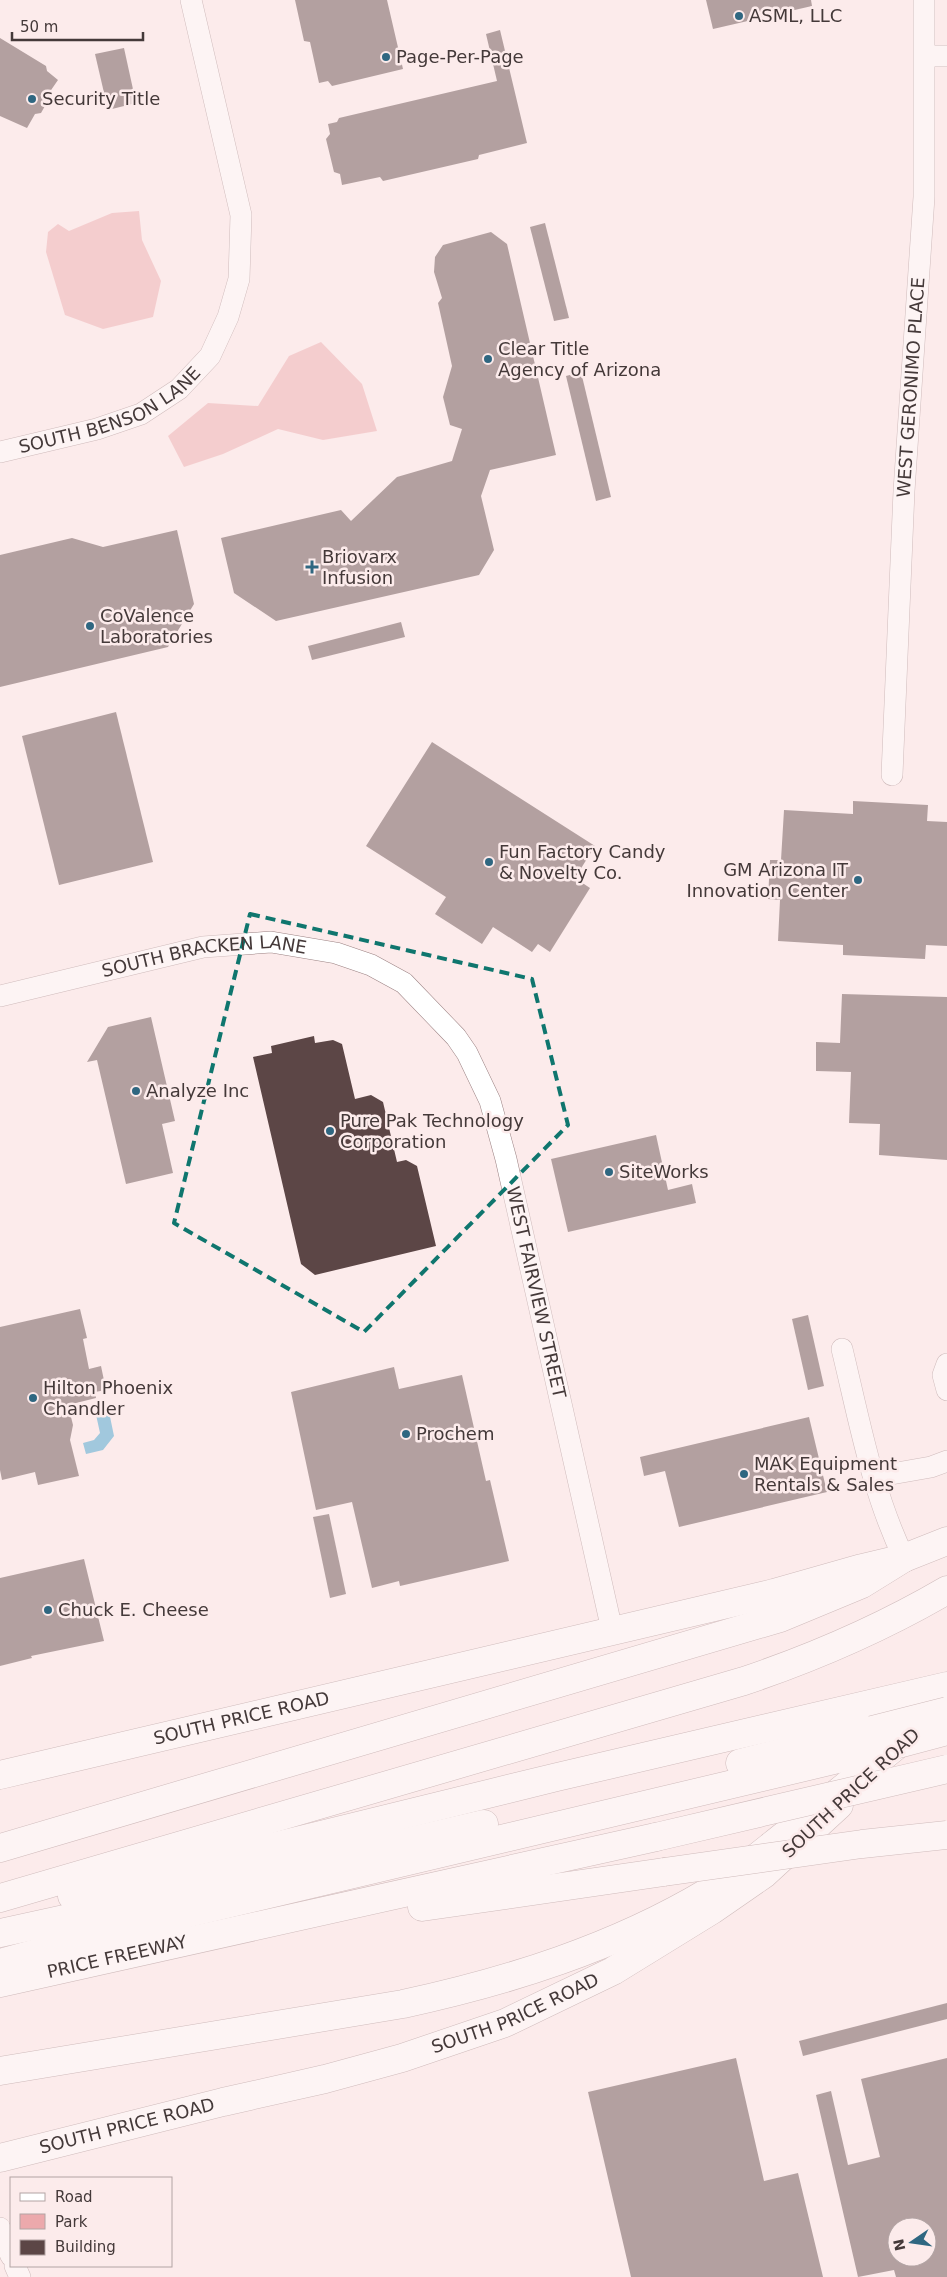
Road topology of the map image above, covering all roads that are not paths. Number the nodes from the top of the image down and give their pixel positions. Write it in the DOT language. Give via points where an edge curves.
graph roads {
  1 [pos="191,0"];
  2 [pos="924,0"];
  3 [pos="925,56"];
  4 [pos="947,56"];
  5 [pos="0,452"];
  6 [pos="892,775"];
  7 [pos="404,983"];
  8 [pos="0,996"];
  9 [pos="842,1348"];
  10 [pos="947,1364"];
  11 [pos="947,1390"];
  12 [pos="947,1461"];
  13 [pos="874,1478"];
  14 [pos="947,1541"];
  15 [pos="904,1558"];
  16 [pos="947,1590"];
  17 [pos="612,1630"];
  18 [pos="947,1686"];
  19 [pos="943,1715"];
  20 [pos="872,1740"];
  21 [pos="947,1769"];
  22 [pos="0,1775"];
  23 [pos="947,1835"];
  24 [pos="0,1848"];
  25 [pos="0,1898"];
  26 [pos="0,1914"];
  27 [pos="235,1932"];
  28 [pos="0,1933"];
  29 [pos="0,1963"];
  30 [pos="0,1983"];
  31 [pos="0,2071"];
  32 [pos="0,2158"];
  33 [pos="0,2228"];
  34 [pos="10,2253"];
  1 -- 5 [label="street, SOUTH BENSON LANE" via="241,215 239,279 228,317 210,356 179,389 141,414 97,429"];
  2 -- 3 [label="street, WEST GERONIMO PLACE"];
  3 -- 4 [label="street"];
  3 -- 6 [label="street, WEST GERONIMO PLACE" via="924,197 904,490"];
  7 -- 8 [label="street, SOUTH BRACKEN LANE" via="371,965 336,953 258,942 203,946"];
  7 -- 17 [label="street, WEST FAIRVIEW STREET" via="468,1053 490,1101 506,1159"];
  9 -- 13 [label="street"];
  10 -- 11 [label="street" via="943,1375"];
  12 -- 13 [label="street"];
  13 -- 15 [label="street" via="888,1526"];
  14 -- 15 [label="main road, SOUTH PRICE ROAD"];
  15 -- 17 [label="main road, SOUTH PRICE ROAD" via="774,1593"];
  15 -- 24 [label="main road" via="862,1584 780,1618"];
  16 -- 25 [label="main road" via="893,1621 843,1644 744,1681"];
  17 -- 22 [label="main road, SOUTH PRICE ROAD"];
  18 -- 26 [label="main road" via="547,1779"];
  19 -- 20 [label="main road, bridge"];
  19 -- 31 [label="main road" via="744,1868 700,1897 590,1949 516,1976 403,2004"];
  19 -- 32 [label="main road, SOUTH PRICE ROAD" via="764,1874 613,1971 542,2006 505,2023 325,2080"];
  20 -- 28 [label="main road"];
  20 -- 29 [label="main road"];
  21 -- 27 [label="main road, bridge"];
  23 -- 27 [label="main road, bridge" via="862,1844"];
  27 -- 30 [label="main road, PRICE FREEWAY"];
  33 -- 34 [label="street"];
}
